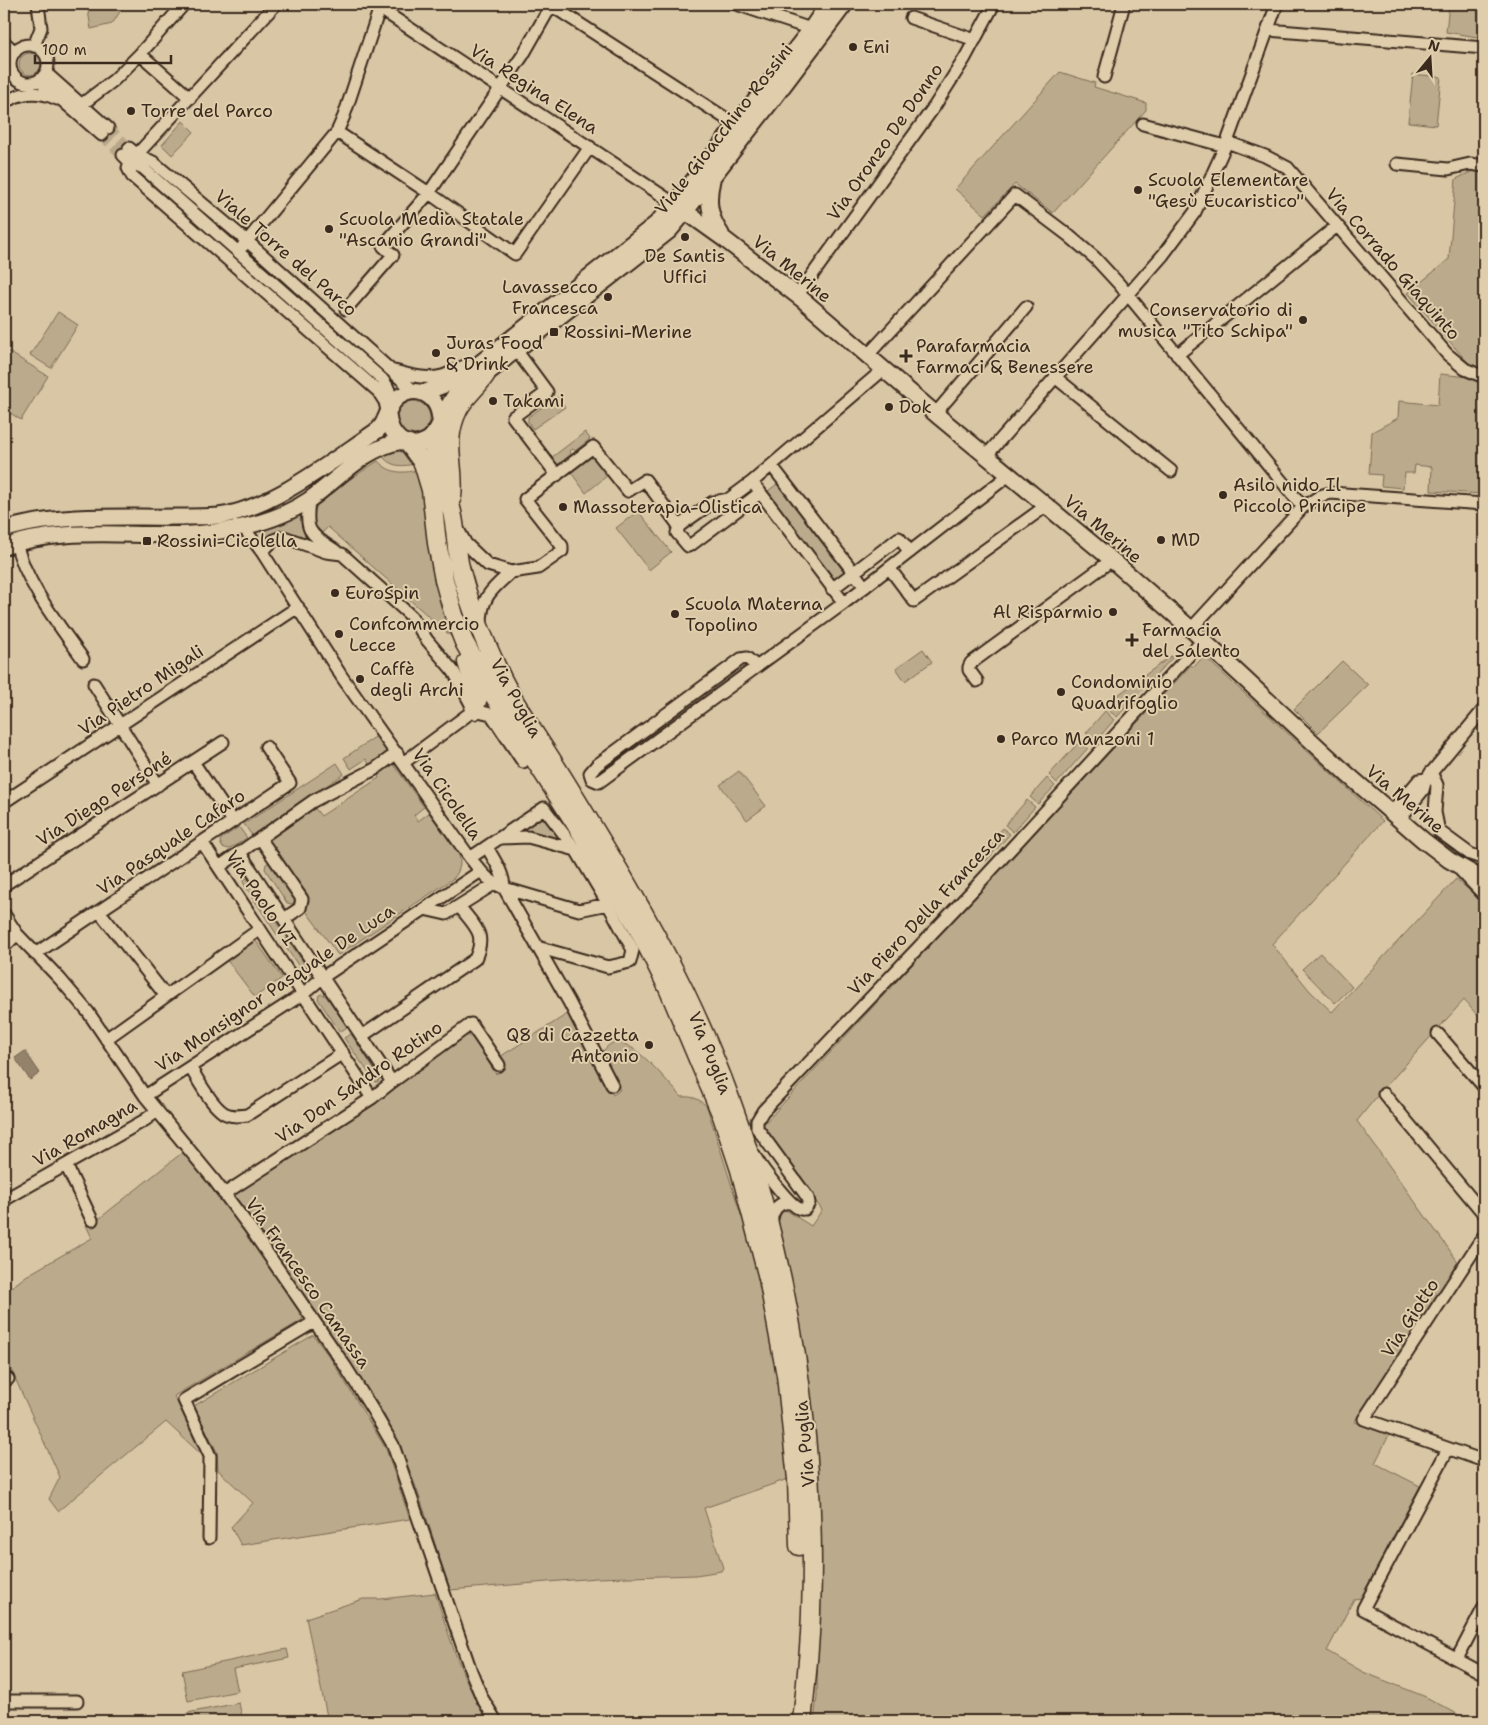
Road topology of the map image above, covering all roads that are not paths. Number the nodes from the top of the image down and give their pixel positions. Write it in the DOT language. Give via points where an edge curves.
graph roads {
  1 [pos="38,4"];
  2 [pos="184,4"];
  3 [pos="276,4"];
  4 [pos="551,4"];
  5 [pos="739,4"];
  6 [pos="828,4"];
  7 [pos="845,4"];
  8 [pos="994,4"];
  9 [pos="1124,4"];
  10 [pos="1277,4"];
  11 [pos="377,5"];
  12 [pos="911,18"];
  13 [pos="811,29"];
  14 [pos="1268,30"];
  15 [pos="975,40"];
  16 [pos="4,42"];
  17 [pos="34,46"];
  18 [pos="1484,48"];
  19 [pos="15,52"];
  20 [pos="140,54"];
  21 [pos="1104,77"];
  22 [pos="39,79"];
  23 [pos="501,89"];
  24 [pos="190,98"];
  25 [pos="11,100"];
  26 [pos="66,104"];
  27 [pos="81,105"];
  28 [pos="4,109"];
  29 [pos="1143,124"];
  30 [pos="736,125"];
  31 [pos="337,132"];
  32 [pos="1226,144"];
  33 [pos="590,147"];
  34 [pos="130,155"];
  35 [pos="1398,164"];
  36 [pos="1484,166"];
  37 [pos="712,178"];
  38 [pos="429,193"];
  39 [pos="680,208"];
  40 [pos="1338,226"];
  41 [pos="724,239"];
  42 [pos="247,241"];
  43 [pos="238,251"];
  44 [pos="1128,295"];
  45 [pos="797,296"];
  46 [pos="1026,307"];
  47 [pos="346,310"];
  48 [pos="516,350"];
  49 [pos="1177,355"];
  50 [pos="868,356"];
  51 [pos="483,369"];
  52 [pos="884,370"];
  53 [pos="392,371"];
  54 [pos="1056,377"];
  55 [pos="1484,377"];
  56 [pos="419,392"];
  57 [pos="389,410"];
  58 [pos="935,414"];
  59 [pos="437,428"];
  60 [pos="405,442"];
  61 [pos="986,456"];
  62 [pos="772,466"];
  63 [pos="1171,471"];
  64 [pos="557,474"];
  65 [pos="1009,475"];
  66 [pos="752,482"];
  67 [pos="760,493"];
  68 [pos="309,500"];
  69 [pos="1484,504"];
  70 [pos="1046,506"];
  71 [pos="1304,507"];
  72 [pos="452,514"];
  73 [pos="679,526"];
  74 [pos="243,527"];
  75 [pos="4,530"];
  76 [pos="10,545"];
  77 [pos="262,552"];
  78 [pos="910,552"];
  79 [pos="342,554"];
  80 [pos="1112,560"];
  81 [pos="890,569"];
  82 [pos="511,572"];
  83 [pos="853,572"];
  84 [pos="865,587"];
  85 [pos="832,589"];
  86 [pos="844,603"];
  87 [pos="298,607"];
  88 [pos="1190,628"];
  89 [pos="481,629"];
  90 [pos="1203,640"];
  91 [pos="464,642"];
  92 [pos="83,659"];
  93 [pos="756,666"];
  94 [pos="977,681"];
  95 [pos="94,684"];
  96 [pos="683,702"];
  97 [pos="1484,709"];
  98 [pos="474,710"];
  99 [pos="691,714"];
  100 [pos="120,725"];
  101 [pos="223,742"];
  102 [pos="266,747"];
  103 [pos="400,758"];
  104 [pos="193,762"];
  105 [pos="523,762"];
  106 [pos="1426,781"];
  107 [pos="158,785"];
  108 [pos="4,802"];
  109 [pos="1435,812"];
  110 [pos="1395,816"];
  111 [pos="233,821"];
  112 [pos="260,838"];
  113 [pos="499,838"];
  114 [pos="202,842"];
  115 [pos="486,847"];
  116 [pos="576,850"];
  117 [pos="240,853"];
  118 [pos="1484,854"];
  119 [pos="470,858"];
  120 [pos="1449,860"];
  121 [pos="220,867"];
  122 [pos="1484,880"];
  123 [pos="492,881"];
  124 [pos="4,885"];
  125 [pos="1484,895"];
  126 [pos="608,904"];
  127 [pos="459,906"];
  128 [pos="424,909"];
  129 [pos="99,911"];
  130 [pos="4,914"];
  131 [pos="284,919"];
  132 [pos="260,928"];
  133 [pos="17,934"];
  134 [pos="4,947"];
  135 [pos="537,947"];
  136 [pos="35,954"];
  137 [pos="323,977"];
  138 [pos="304,994"];
  139 [pos="166,996"];
  140 [pos="1438,1034"];
  141 [pos="362,1036"];
  142 [pos="106,1039"];
  143 [pos="343,1053"];
  144 [pos="499,1065"];
  145 [pos="190,1067"];
  146 [pos="392,1082"];
  147 [pos="612,1086"];
  148 [pos="1484,1087"];
  149 [pos="1384,1094"];
  150 [pos="145,1096"];
  151 [pos="372,1098"];
  152 [pos="157,1111"];
  153 [pos="740,1128"];
  154 [pos="66,1165"];
  155 [pos="224,1194"];
  156 [pos="4,1200"];
  157 [pos="793,1204"];
  158 [pos="1484,1214"];
  159 [pos="92,1220"];
  160 [pos="1484,1235"];
  161 [pos="776,1252"];
  162 [pos="314,1322"];
  163 [pos="1448,1449"];
  164 [pos="1484,1461"];
  165 [pos="208,1538"];
  166 [pos="1484,1607"];
  167 [pos="1457,1659"];
  168 [pos="807,1668"];
  169 [pos="1484,1674"];
  170 [pos="4,1701"];
  171 [pos="77,1701"];
  172 [pos="496,1721"];
  173 [pos="792,1721"];
  174 [pos="802,1721"];
  175 [pos="808,1721"];
  1 -- 17 [label="street" via="41,28"];
  2 -- 20 [label="street"];
  3 -- 24 [label="street"];
  4 -- 23 [label="street"];
  4 -- 30 [label="street"];
  5 -- 13 [label="street"];
  6 -- 13 [label="main road, Viale Gioacchino Rossini"];
  7 -- 37 [label="main road, Viale Gioacchino Rossini"];
  8 -- 15 [label="street, Via Oronzo De Donno"];
  9 -- 21 [label="street"];
  10 -- 14 [label="street"];
  11 -- 23 [label="street, Via Regina Elena"];
  11 -- 31 [label="street"];
  12 -- 15 [label="street"];
  13 -- 30 [label="main road, Viale Gioacchino Rossini"];
  14 -- 18 [label="street"];
  14 -- 32 [label="street"];
  15 -- 45 [label="street, Via Oronzo De Donno" via="934,107"];
  16 -- 19 [label="street"];
  17 -- 19 [label="street" via="22,47"];
  17 -- 22 [label="street" via="46,55 48,61"];
  19 -- 22 [label="street" via="10,64 14,75 21,81"];
  20 -- 24 [label="street"];
  20 -- 27 [label="street" via="114,80"];
  22 -- 25 [label="street"];
  22 -- 26 [label="street"];
  22 -- 27 [label="street"];
  23 -- 33 [label="street, Via Regina Elena"];
  23 -- 38 [label="street"];
  24 -- 34 [label="street"];
  25 -- 26 [label="street" via="22,94 34,93"];
  25 -- 28 [label="street"];
  26 -- 27 [label="street" via="105,132"];
  29 -- 32 [label="street, Via Corrado Giaquinto"];
  30 -- 39 [label="main road, Viale Gioacchino Rossini"];
  31 -- 38 [label="street"];
  31 -- 42 [label="street"];
  32 -- 40 [label="street, Via Corrado Giaquinto" via="1265,156 1288,168"];
  32 -- 44 [label="street" via="1194,212"];
  33 -- 38 [label="street" via="515,254"];
  33 -- 39 [label="street, Via Regina Elena"];
  34 -- 42 [label="street, Viale Torre del Parco" via="153,162"];
  34 -- 43 [label="street, Viale Torre del Parco"];
  34 -- 57 [label="street" via="128,168 132,176 378,391"];
  35 -- 36 [label="street" via="1448,169 1470,164"];
  37 -- 39 [label="main road, Viale Gioacchino Rossini"];
  37 -- 41 [label="main road, Via Merine" via="710,212"];
  38 -- 47 [label="street" via="383,246 393,255"];
  39 -- 41 [label="main road, Via Merine"];
  39 -- 48 [label="main road, Viale Gioacchino Rossini" via="670,230"];
  39 -- 51 [label="main road, Viale Gioacchino Rossini"];
  40 -- 49 [label="street"];
  40 -- 55 [label="street, Via Corrado Giaquinto" via="1447,354 1465,369"];
  41 -- 45 [label="main road, Via Merine"];
  42 -- 43 [label="street"];
  42 -- 53 [label="street, Viale Torre del Parco"];
  43 -- 57 [label="street, Viale Torre del Parco" via="381,378 391,395"];
  44 -- 49 [label="street"];
  44 -- 50 [label="street" via="1095,258 1015,196"];
  44 -- 54 [label="street"];
  45 -- 50 [label="main road, Via Merine"];
  46 -- 58 [label="street"];
  48 -- 51 [label="main road, Viale Gioacchino Rossini"];
  48 -- 64 [label="street" via="547,392 513,417"];
  49 -- 71 [label="street"];
  50 -- 52 [label="main road, Via Merine"];
  51 -- 53 [label="street" via="466,365 433,377"];
  51 -- 56 [label="main road, Viale Gioacchino Rossini"];
  51 -- 59 [label="main road, Viale Gioacchino Rossini" via="456,394"];
  51 -- 72 [label="highway" via="480,383 464,400 451,429"];
  52 -- 58 [label="main road, Via Merine"];
  52 -- 62 [label="street"];
  53 -- 56 [label="street, Viale Torre del Parco"];
  54 -- 61 [label="street"];
  54 -- 63 [label="street"];
  56 -- 57 [label="main road, Viale Gioacchino Rossini" via="405,393"];
  56 -- 59 [label="main road" via="433,399 439,409"];
  57 -- 60 [label="main road" via="389,425 394,434"];
  57 -- 75 [label="main road, Viale Gioacchino Rossini" via="385,423 378,430 271,499 242,511 219,516 61,519"];
  58 -- 61 [label="main road, Via Merine"];
  59 -- 60 [label="main road" via="426,441 418,444"];
  59 -- 72 [label="highway, Via Puglia" via="434,461"];
  60 -- 68 [label="main road" via="374,450"];
  60 -- 91 [label="highway, Via Puglia" via="423,463 431,490 444,580"];
  61 -- 65 [label="main road, Via Merine"];
  62 -- 66 [label="street"];
  62 -- 83 [label="street"];
  64 -- 73 [label="street" via="593,447 628,492 645,480"];
  64 -- 82 [label="street" via="525,499 562,546 562,551 538,568"];
  65 -- 70 [label="main road, Via Merine"];
  65 -- 78 [label="street"];
  66 -- 67 [label="street"];
  66 -- 73 [label="street" via="729,499 713,502"];
  67 -- 73 [label="street" via="688,546 677,533"];
  67 -- 85 [label="street"];
  68 -- 74 [label="main road"];
  68 -- 79 [label="street" via="307,521 313,536"];
  69 -- 71 [label="street" via="1330,493"];
  70 -- 80 [label="main road, Via Merine"];
  70 -- 81 [label="street" via="914,601"];
  71 -- 88 [label="street"];
  72 -- 82 [label="street" via="466,544 488,565"];
  72 -- 89 [label="highway, Via Puglia" via="460,564"];
  74 -- 76 [label="main road" via="156,535 67,534"];
  74 -- 77 [label="street, Via Cicolella"];
  76 -- 92 [label="street" via="18,552 41,599"];
  77 -- 79 [label="street" via="273,540 284,538"];
  77 -- 87 [label="street, Via Cicolella"];
  78 -- 81 [label="street"];
  78 -- 83 [label="street" via="899,538"];
  79 -- 98 [label="street" via="411,616 426,640 454,672"];
  80 -- 88 [label="main road, Via Merine"];
  80 -- 94 [label="street" via="971,663 969,670"];
  81 -- 84 [label="street"];
  82 -- 89 [label="street" via="489,591 481,610"];
  83 -- 84 [label="street"];
  83 -- 85 [label="street"];
  84 -- 86 [label="street"];
  85 -- 86 [label="street"];
  86 -- 93 [label="street"];
  87 -- 100 [label="street, Via Pietro Migali"];
  87 -- 103 [label="street, Via Cicolella" via="342,677"];
  88 -- 90 [label="main road, Via Merine"];
  89 -- 153 [label="highway, Via Puglia" via="500,674 602,841 686,994"];
  90 -- 110 [label="main road, Via Merine"];
  90 -- 157 [label="street, Via Piero Della Francesca" via="972,891 763,1111 757,1128 809,1203 805,1209"];
  91 -- 98 [label="highway" via="468,670 478,698"];
  91 -- 173 [label="highway, Via Puglia" via="637,926 702,1066 740,1170 768,1278 786,1375 797,1479 800,1603"];
  93 -- 96 [label="street" via="747,658 741,659"];
  93 -- 99 [label="street"];
  95 -- 100 [label="street"];
  96 -- 99 [label="street"];
  96 -- 99 [label="street" via="597,765 590,773 592,780 599,782"];
  97 -- 106 [label="street"];
  98 -- 103 [label="street"];
  98 -- 105 [label="street, Via Puglia" via="491,714"];
  100 -- 107 [label="street"];
  100 -- 108 [label="street, Via Pietro Migali"];
  101 -- 104 [label="street, Via Diego Personé"];
  102 -- 111 [label="street, Via Pasquale Cafaro" via="290,783"];
  103 -- 112 [label="street" via="313,801"];
  103 -- 119 [label="street, Via Cicolella"];
  104 -- 107 [label="street, Via Diego Personé"];
  104 -- 111 [label="street"];
  106 -- 109 [label="street"];
  106 -- 109 [label="street" via="1437,785"];
  106 -- 110 [label="street" via="1419,780"];
  107 -- 124 [label="street, Via Diego Personé"];
  109 -- 118 [label="street" via="1440,832 1470,854 1479,857"];
  110 -- 120 [label="main road, Via Merine"];
  111 -- 114 [label="street, Via Pasquale Cafaro"];
  112 -- 117 [label="street"];
  112 -- 131 [label="street, Via Paolo VI" via="302,899 300,908"];
  113 -- 115 [label="street"];
  113 -- 116 [label="street" via="528,837"];
  113 -- 116 [label="street" via="544,808"];
  114 -- 121 [label="street, Via Paolo VI"];
  114 -- 129 [label="street, Via Pasquale Cafaro"];
  115 -- 119 [label="street"];
  115 -- 123 [label="street" via="504,881"];
  116 -- 126 [label="street"];
  117 -- 121 [label="street"];
  117 -- 131 [label="street, Via Paolo VI"];
  119 -- 123 [label="street, Via Cicolella"];
  120 -- 122 [label="main road, Via Merine"];
  120 -- 125 [label="street"];
  121 -- 132 [label="street, Via Paolo VI"];
  123 -- 126 [label="street" via="579,910"];
  123 -- 127 [label="street"];
  123 -- 128 [label="street, Via Monsignor Pasquale De Luca"];
  123 -- 135 [label="street, Via Cicolella"];
  126 -- 135 [label="street" via="633,950 630,962 608,967"];
  127 -- 128 [label="street" via="446,914"];
  127 -- 141 [label="street" via="480,934 480,948 475,959"];
  128 -- 137 [label="street, Via Monsignor Pasquale De Luca"];
  129 -- 136 [label="street, Via Pasquale Cafaro"];
  129 -- 139 [label="street"];
  130 -- 133 [label="street, Via Francesco Camassa"];
  131 -- 137 [label="street, Via Paolo VI"];
  132 -- 138 [label="street, Via Paolo VI"];
  132 -- 139 [label="street"];
  133 -- 134 [label="street"];
  133 -- 136 [label="street, Via Francesco Camassa"];
  135 -- 147 [label="street, Via Cicolella"];
  136 -- 142 [label="street, Via Francesco Camassa" via="88,1012"];
  137 -- 138 [label="street, Via Monsignor Pasquale De Luca"];
  137 -- 141 [label="street, Via Paolo VI"];
  138 -- 143 [label="street, Via Paolo VI"];
  138 -- 145 [label="street, Via Monsignor Pasquale De Luca"];
  139 -- 142 [label="street"];
  140 -- 148 [label="street"];
  141 -- 146 [label="street, Via Paolo VI"];
  142 -- 150 [label="street, Via Francesco Camassa"];
  143 -- 145 [label="street" via="247,1115 236,1117 218,1108"];
  143 -- 151 [label="street, Via Paolo VI"];
  144 -- 146 [label="street, Via Don Sandro Rotino" via="471,1024"];
  145 -- 150 [label="street, Via Monsignor Pasquale De Luca"];
  146 -- 151 [label="street, Via Don Sandro Rotino"];
  149 -- 158 [label="street"];
  150 -- 152 [label="street, Via Francesco Camassa"];
  151 -- 155 [label="street, Via Don Sandro Rotino"];
  152 -- 154 [label="street, Via Romagna"];
  152 -- 155 [label="street, Via Francesco Camassa"];
  153 -- 157 [label="street" via="756,1158"];
  153 -- 161 [label="highway, Via Puglia"];
  154 -- 156 [label="street, Via Romagna"];
  154 -- 159 [label="street"];
  155 -- 162 [label="street, Via Francesco Camassa"];
  157 -- 161 [label="street, Via Piero Della Francesca" via="782,1203 771,1219"];
  160 -- 163 [label="street, Via Giotto" via="1364,1419"];
  161 -- 168 [label="highway, Via Puglia" via="798,1372 809,1477 812,1564"];
  162 -- 165 [label="street" via="184,1400 210,1456"];
  162 -- 172 [label="street, Via Francesco Camassa" via="354,1380 393,1446 471,1671"];
  163 -- 164 [label="street"];
  163 -- 167 [label="street" via="1363,1609"];
  166 -- 167 [label="street"];
  167 -- 169 [label="street"];
  168 -- 174 [label="highway, Via Puglia"];
  168 -- 175 [label="highway" via="810,1682"];
  170 -- 171 [label="street"];
}
